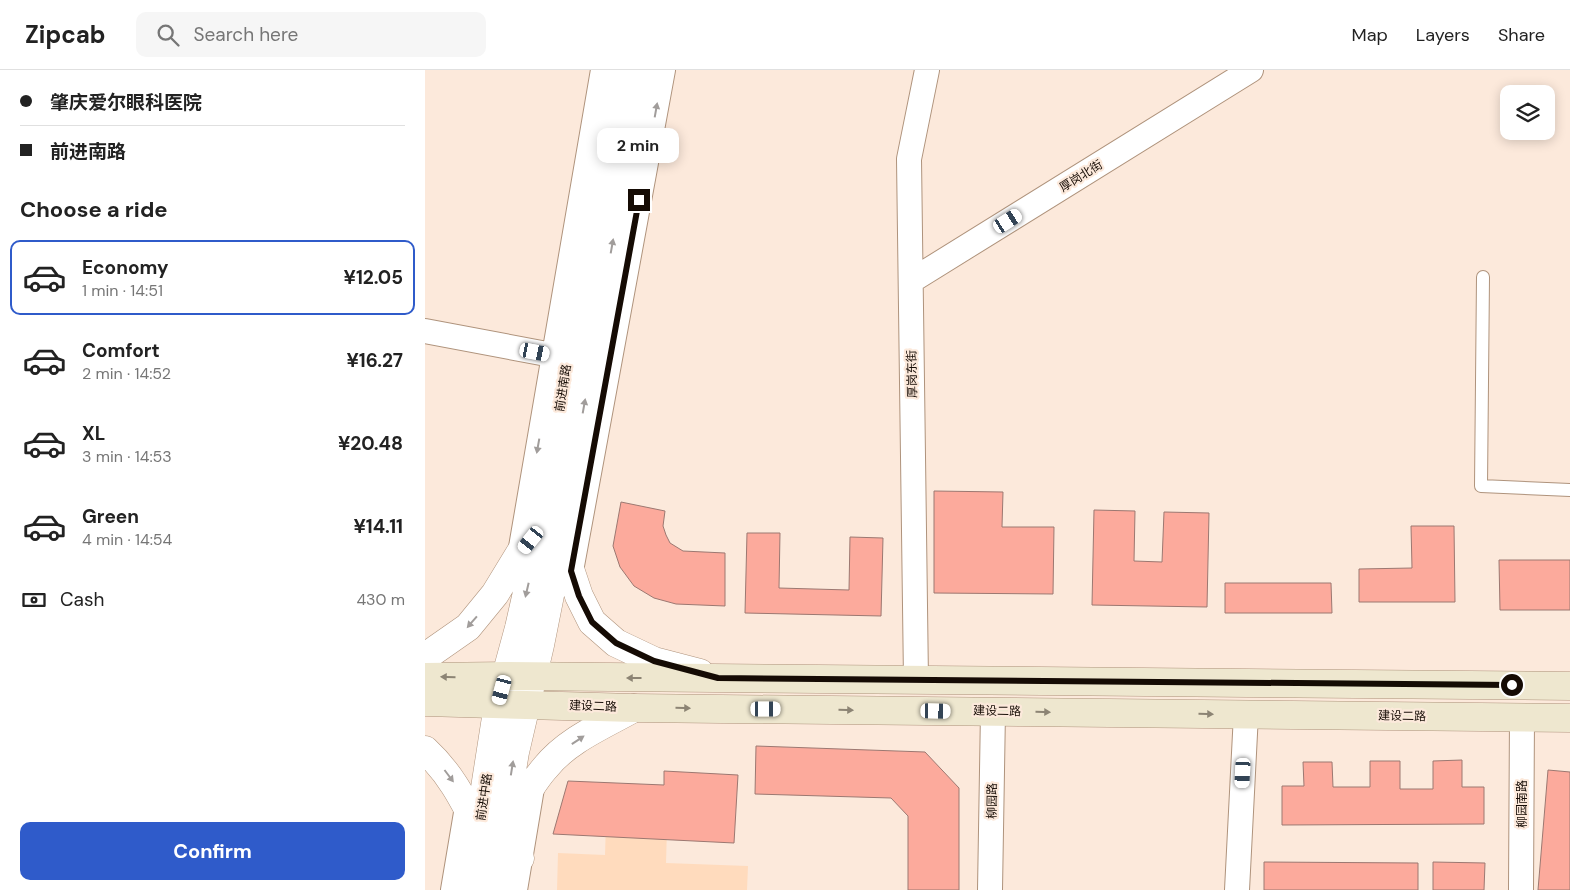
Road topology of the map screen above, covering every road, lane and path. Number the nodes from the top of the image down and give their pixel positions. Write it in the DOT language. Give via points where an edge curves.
graph roads {
  1 [pos="603,70"];
  2 [pos="619,70"];
  3 [pos="642,70"];
  4 [pos="663,70"];
  5 [pos="927,70"];
  6 [pos="1251,70"];
  7 [pos="1483,277"];
  8 [pos="911,282"];
  9 [pos="425,332"];
  10 [pos="581,361"];
  11 [pos="1570,490"];
  12 [pos="530,497"];
  13 [pos="582,512"];
  14 [pos="551,533"];
  15 [pos="520,553"];
  16 [pos="571,571"];
  17 [pos="425,657"];
  18 [pos="425,677"];
  19 [pos="519,677"];
  20 [pos="718,678"];
  21 [pos="916,680"];
  22 [pos="1570,686"];
  23 [pos="425,702"];
  24 [pos="498,704"];
  25 [pos="526,705"];
  26 [pos="634,708"];
  27 [pos="993,711"];
  28 [pos="1246,714"];
  29 [pos="1522,717"];
  30 [pos="1570,718"];
  31 [pos="425,750"];
  32 [pos="533,786"];
  33 [pos="483,824"];
  34 [pos="520,858"];
  35 [pos="455,878"];
  36 [pos="469,890"];
  37 [pos="492,890"];
  38 [pos="515,890"];
  39 [pos="990,890"];
  40 [pos="1237,890"];
  41 [pos="1521,890"];
  1 -- 10 [label="street, 前进南路"];
  2 -- 10 [label="street, 前进南路"];
  10 -- 3 [label="street, 前进南路, one-way"];
  10 -- 4 [label="street, 前进南路, one-way"];
  5 -- 8 [label="street, 厚岗东街" via="909,159"];
  6 -- 8 [label="street, 厚岗北街"];
  7 -- 11 [label="lane" via="1481,486"];
  8 -- 21 [label="street, 厚岗东街"];
  9 -- 10 [label="street"];
  10 -- 12 [label="street, 前进南路, one-way"];
  13 -- 10 [label="street, 前进南路, one-way"];
  10 -- 14 [label="street, 前进南路"];
  12 -- 14 [label="street"];
  12 -- 15 [label="street, 前进南路"];
  13 -- 14 [label="street"];
  13 -- 16 [label="street, 前进南路"];
  14 -- 15 [label="street"];
  14 -- 16 [label="street"];
  14 -- 19 [label="street, 前进南路"];
  15 -- 17 [label="street, one-way" via="495,594 469,627"];
  16 -- 20 [label="street" via="592,622 616,643 654,661"];
  19 -- 18 [label="main road, one-way"];
  20 -- 19 [label="main road, one-way"];
  19 -- 24 [label="street, 前进南路"];
  19 -- 25 [label="street, 前进南路"];
  20 -- 21 [label="main road"];
  21 -- 22 [label="main road"];
  23 -- 24 [label="main road, 建设二路"];
  24 -- 25 [label="main road, 建设二路"];
  24 -- 33 [label="street, 前进中路"];
  25 -- 26 [label="main road, 建设二路"];
  33 -- 25 [label="street, 前进南路, one-way" via="515,752"];
  26 -- 27 [label="main road, 建设二路, one-way"];
  32 -- 26 [label="street, one-way" via="561,752"];
  27 -- 28 [label="main road, 建设二路, one-way"];
  27 -- 39 [label="street, 柳园路"];
  28 -- 29 [label="main road, 建设二路"];
  28 -- 40 [label="street"];
  29 -- 30 [label="main road, 建设二路"];
  29 -- 41 [label="street, 柳园南路"];
  31 -- 33 [label="street, one-way" via="450,777"];
  32 -- 33 [label="street"];
  32 -- 34 [label="street"];
  33 -- 34 [label="street"];
  33 -- 35 [label="street"];
  33 -- 36 [label="street, 前进中路"];
  33 -- 37 [label="street"];
  34 -- 38 [label="street"];
}
